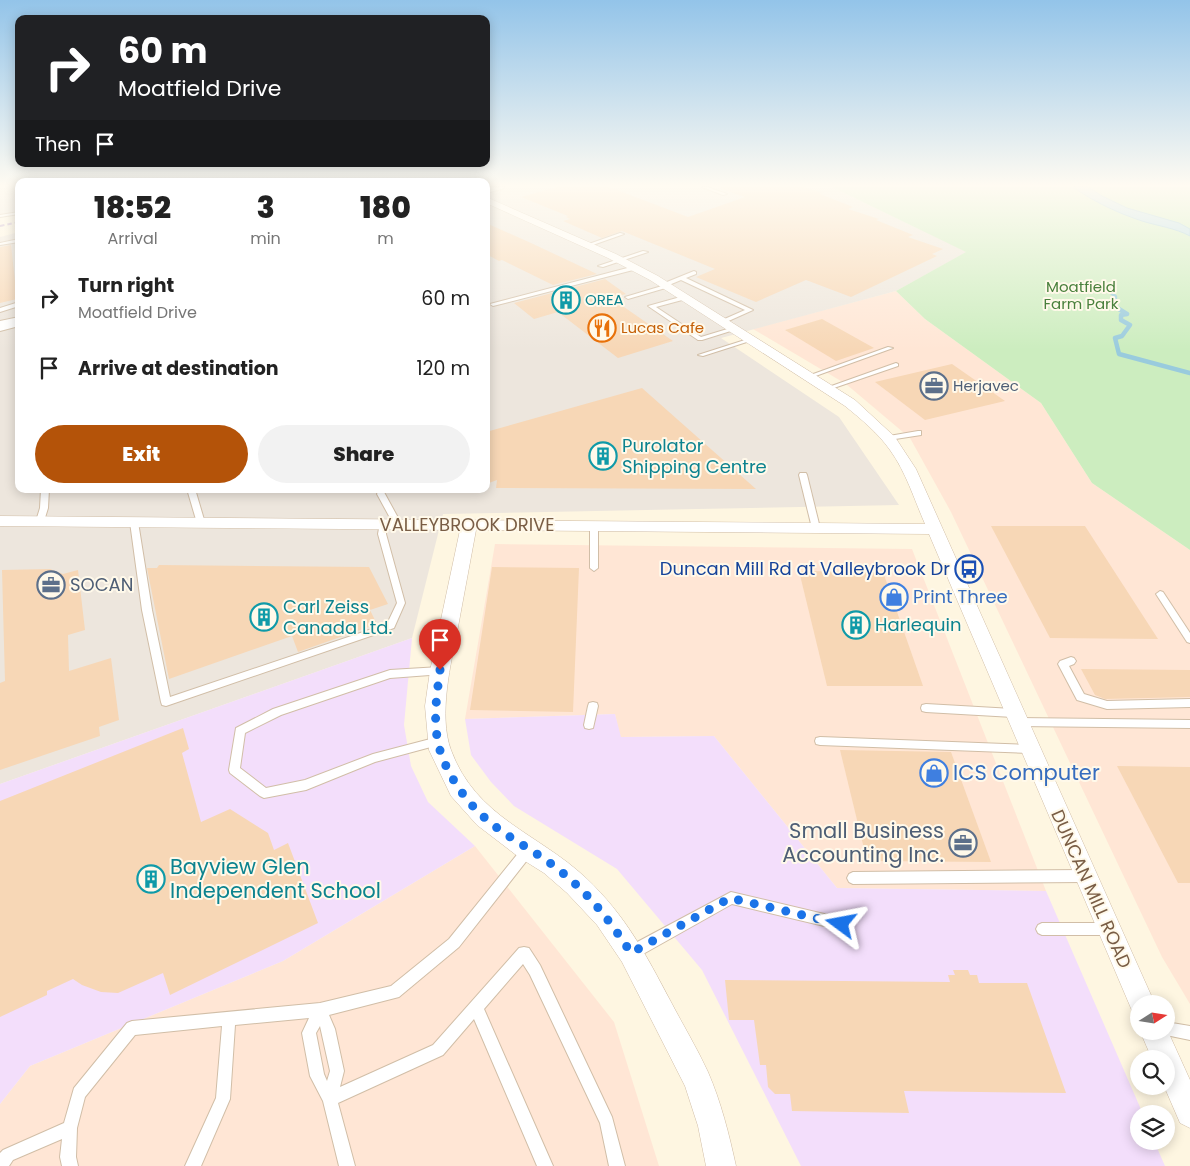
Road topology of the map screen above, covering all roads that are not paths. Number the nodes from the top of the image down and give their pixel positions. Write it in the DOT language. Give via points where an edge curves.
graph roads {
  1 [pos="12,241"];
  2 [pos="580,241"];
  3 [pos="599,241"];
  4 [pos="0,244"];
  5 [pos="588,245"];
  6 [pos="645,252"];
  7 [pos="620,260"];
  8 [pos="601,266"];
  9 [pos="635,268"];
  10 [pos="694,273"];
  11 [pos="681,278"];
  12 [pos="665,286"];
  13 [pos="628,297"];
  14 [pos="684,298"];
  15 [pos="494,304"];
  16 [pos="15,305"];
  17 [pos="0,310"];
  18 [pos="15,322"];
  19 [pos="722,322"];
  20 [pos="0,326"];
  21 [pos="734,329"];
  22 [pos="750,340"];
  23 [pos="890,348"];
  24 [pos="701,355"];
  25 [pos="896,365"];
  26 [pos="808,376"];
  27 [pos="826,388"];
  28 [pos="918,433"];
  29 [pos="889,438"];
  30 [pos="804,475"];
  31 [pos="45,493"];
  32 [pos="192,493"];
  33 [pos="381,494"];
  34 [pos="0,521"];
  35 [pos="40,521"];
  36 [pos="134,522"];
  37 [pos="201,523"];
  38 [pos="390,525"];
  39 [pos="469,525"];
  40 [pos="594,526"];
  41 [pos="816,528"];
  42 [pos="934,529"];
  43 [pos="594,568"];
  44 [pos="1160,594"];
  45 [pos="1190,640"];
  46 [pos="1071,661"];
  47 [pos="440,670"];
  48 [pos="1190,704"];
  49 [pos="593,706"];
  50 [pos="926,708"];
  51 [pos="1015,717"];
  52 [pos="1190,724"];
  53 [pos="589,725"];
  54 [pos="438,741"];
  55 [pos="820,741"];
  56 [pos="1029,749"];
  57 [pos="528,850"];
  58 [pos="1085,876"];
  59 [pos="853,878"];
  60 [pos="841,924"];
  61 [pos="1042,928"];
  62 [pos="1109,929"];
  63 [pos="631,953"];
  64 [pos="1138,995"];
  65 [pos="476,1007"];
  66 [pos="320,1010"];
  67 [pos="229,1018"];
  68 [pos="1175,1030"];
  69 [pos="1190,1033"];
  70 [pos="1175,1079"];
  71 [pos="330,1099"];
  72 [pos="1190,1112"];
  73 [pos="70,1128"];
  74 [pos="0,1165"];
  75 [pos="70,1166"];
  76 [pos="193,1166"];
  77 [pos="347,1166"];
  78 [pos="545,1166"];
  79 [pos="617,1166"];
  80 [pos="721,1166"];
  1 -- 4 [label="lane"];
  2 -- 5 [label="street, DUNCAN MILL ROAD"];
  3 -- 5 [label="lane"];
  5 -- 7 [label="street, DUNCAN MILL ROAD"];
  6 -- 7 [label="lane"];
  7 -- 8 [label="lane"];
  7 -- 9 [label="street, DUNCAN MILL ROAD"];
  9 -- 12 [label="street, DUNCAN MILL ROAD"];
  9 -- 15 [label="lane"];
  10 -- 11 [label="lane"];
  11 -- 12 [label="lane"];
  11 -- 19 [label="lane" via="750,310"];
  12 -- 13 [label="lane"];
  12 -- 14 [label="street, DUNCAN MILL ROAD"];
  14 -- 19 [label="street, DUNCAN MILL ROAD"];
  14 -- 21 [label="lane" via="651,306 700,339"];
  16 -- 17 [label="lane"];
  18 -- 20 [label="street"];
  19 -- 21 [label="street, DUNCAN MILL ROAD"];
  21 -- 22 [label="street, DUNCAN MILL ROAD"];
  22 -- 24 [label="lane"];
  22 -- 26 [label="street, DUNCAN MILL ROAD"];
  23 -- 26 [label="lane"];
  25 -- 27 [label="lane"];
  26 -- 27 [label="street, DUNCAN MILL ROAD"];
  27 -- 29 [label="street, DUNCAN MILL ROAD"];
  28 -- 29 [label="lane"];
  29 -- 42 [label="street, DUNCAN MILL ROAD" via="908,469"];
  30 -- 41 [label="lane"];
  31 -- 35 [label="lane"];
  32 -- 37 [label="lane"];
  33 -- 38 [label="lane"];
  34 -- 35 [label="street, VALLEYBROOK DRIVE"];
  35 -- 36 [label="street, VALLEYBROOK DRIVE"];
  36 -- 37 [label="street, VALLEYBROOK DRIVE"];
  36 -- 38 [label="lane" via="147,610 166,702 391,626 401,603 382,534"];
  37 -- 38 [label="street, VALLEYBROOK DRIVE"];
  38 -- 39 [label="street, VALLEYBROOK DRIVE"];
  39 -- 40 [label="street, VALLEYBROOK DRIVE"];
  39 -- 47 [label="street"];
  40 -- 41 [label="street, VALLEYBROOK DRIVE"];
  40 -- 43 [label="lane"];
  41 -- 42 [label="street, VALLEYBROOK DRIVE"];
  42 -- 51 [label="street, DUNCAN MILL ROAD"];
  44 -- 45 [label="lane"];
  46 -- 48 [label="lane" via="1064,664 1081,698 1107,704"];
  47 -- 54 [label="street" via="435,706"];
  47 -- 54 [label="lane" via="390,674 277,712 240,730 234,770 264,793 306,785 373,758"];
  49 -- 53 [label="lane"];
  50 -- 51 [label="lane"];
  51 -- 52 [label="lane"];
  51 -- 56 [label="street, DUNCAN MILL ROAD"];
  54 -- 57 [label="street" via="459,789 485,818"];
  55 -- 56 [label="lane"];
  56 -- 58 [label="street, DUNCAN MILL ROAD"];
  57 -- 63 [label="street" via="576,885 606,916"];
  57 -- 66 [label="lane" via="454,943 394,992"];
  58 -- 59 [label="lane"];
  58 -- 62 [label="street, DUNCAN MILL ROAD"];
  60 -- 63 [label="lane" via="730,898"];
  61 -- 62 [label="lane"];
  62 -- 64 [label="street, DUNCAN MILL ROAD"];
  63 -- 80 [label="street" via="697,1080 713,1126"];
  65 -- 71 [label="lane" via="438,1050"];
  65 -- 78 [label="lane"];
  65 -- 79 [label="lane" via="524,953 607,1122"];
  66 -- 67 [label="lane"];
  66 -- 71 [label="lane" via="328,1029 337,1071"];
  66 -- 71 [label="lane" via="309,1033 317,1076"];
  67 -- 73 [label="lane" via="132,1028 78,1094"];
  67 -- 76 [label="lane" via="223,1099"];
  68 -- 69 [label="lane"];
  70 -- 72 [label="street"];
  71 -- 77 [label="lane"];
  73 -- 74 [label="lane" via="8,1155"];
  73 -- 75 [label="lane"];
}
